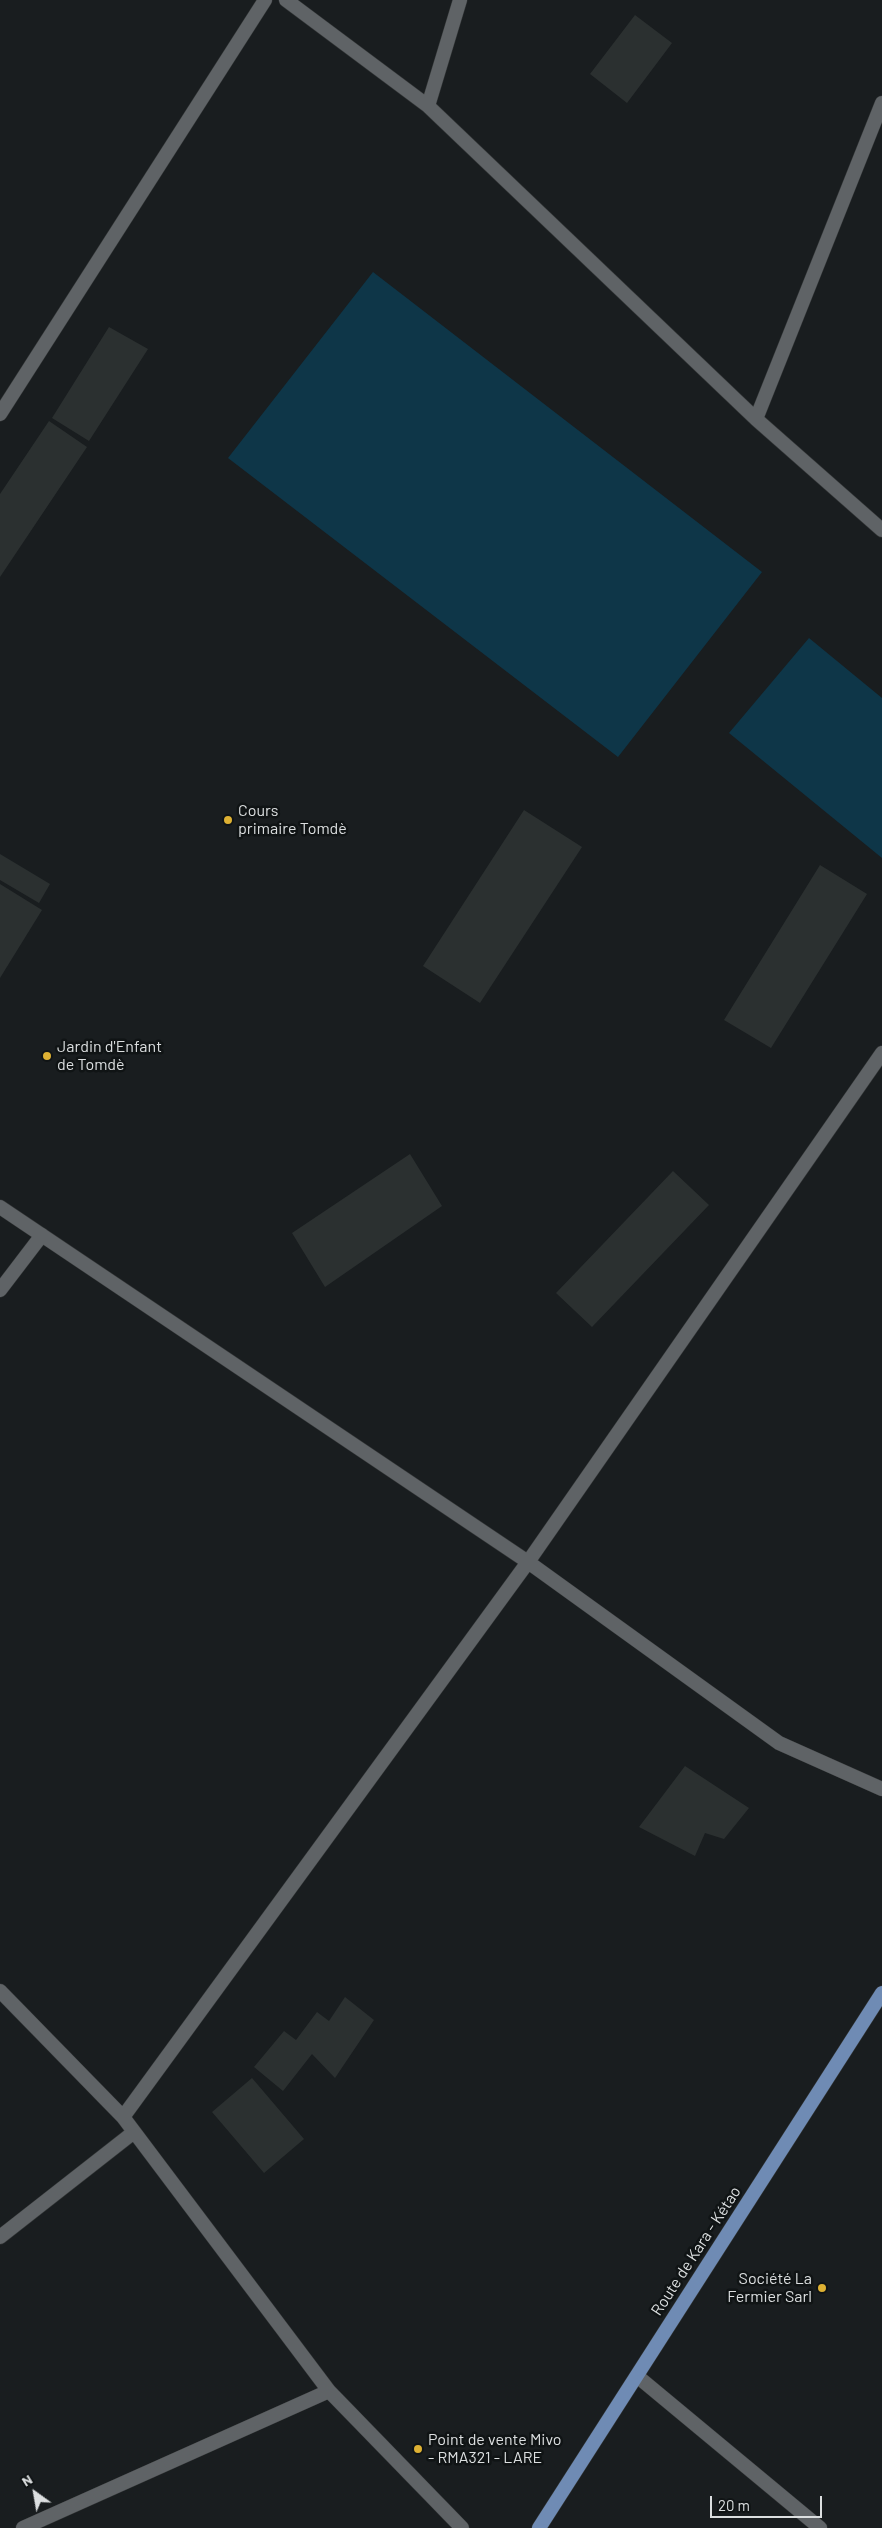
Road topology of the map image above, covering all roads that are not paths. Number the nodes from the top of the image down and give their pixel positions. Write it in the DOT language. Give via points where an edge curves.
graph roads {
  1 [pos="265,0"];
  2 [pos="286,0"];
  3 [pos="460,0"];
  4 [pos="882,103"];
  5 [pos="428,106"];
  6 [pos="0,414"];
  7 [pos="756,419"];
  8 [pos="882,530"];
  9 [pos="882,1053"];
  10 [pos="0,1207"];
  11 [pos="42,1235"];
  12 [pos="0,1290"];
  13 [pos="528,1562"];
  14 [pos="882,1789"];
  15 [pos="0,1991"];
  16 [pos="882,1993"];
  17 [pos="123,2117"];
  18 [pos="134,2132"];
  19 [pos="0,2237"];
  20 [pos="637,2376"];
  21 [pos="328,2391"];
  22 [pos="23,2528"];
  23 [pos="462,2528"];
  24 [pos="539,2528"];
  25 [pos="820,2528"];
  1 -- 6 [label="street"];
  2 -- 5 [label="street"];
  3 -- 5 [label="street"];
  4 -- 7 [label="street"];
  5 -- 7 [label="street"];
  7 -- 8 [label="street"];
  9 -- 13 [label="street"];
  10 -- 11 [label="street"];
  11 -- 12 [label="street"];
  11 -- 13 [label="street"];
  13 -- 14 [label="street" via="779,1744"];
  13 -- 17 [label="street"];
  15 -- 17 [label="street"];
  16 -- 20 [label="main road, Route de Kara - Kétao"];
  17 -- 18 [label="street"];
  18 -- 19 [label="street"];
  18 -- 21 [label="street"];
  20 -- 24 [label="main road, Route de Kara - Kétao"];
  20 -- 25 [label="street"];
  21 -- 22 [label="street"];
  21 -- 23 [label="street"];
}
